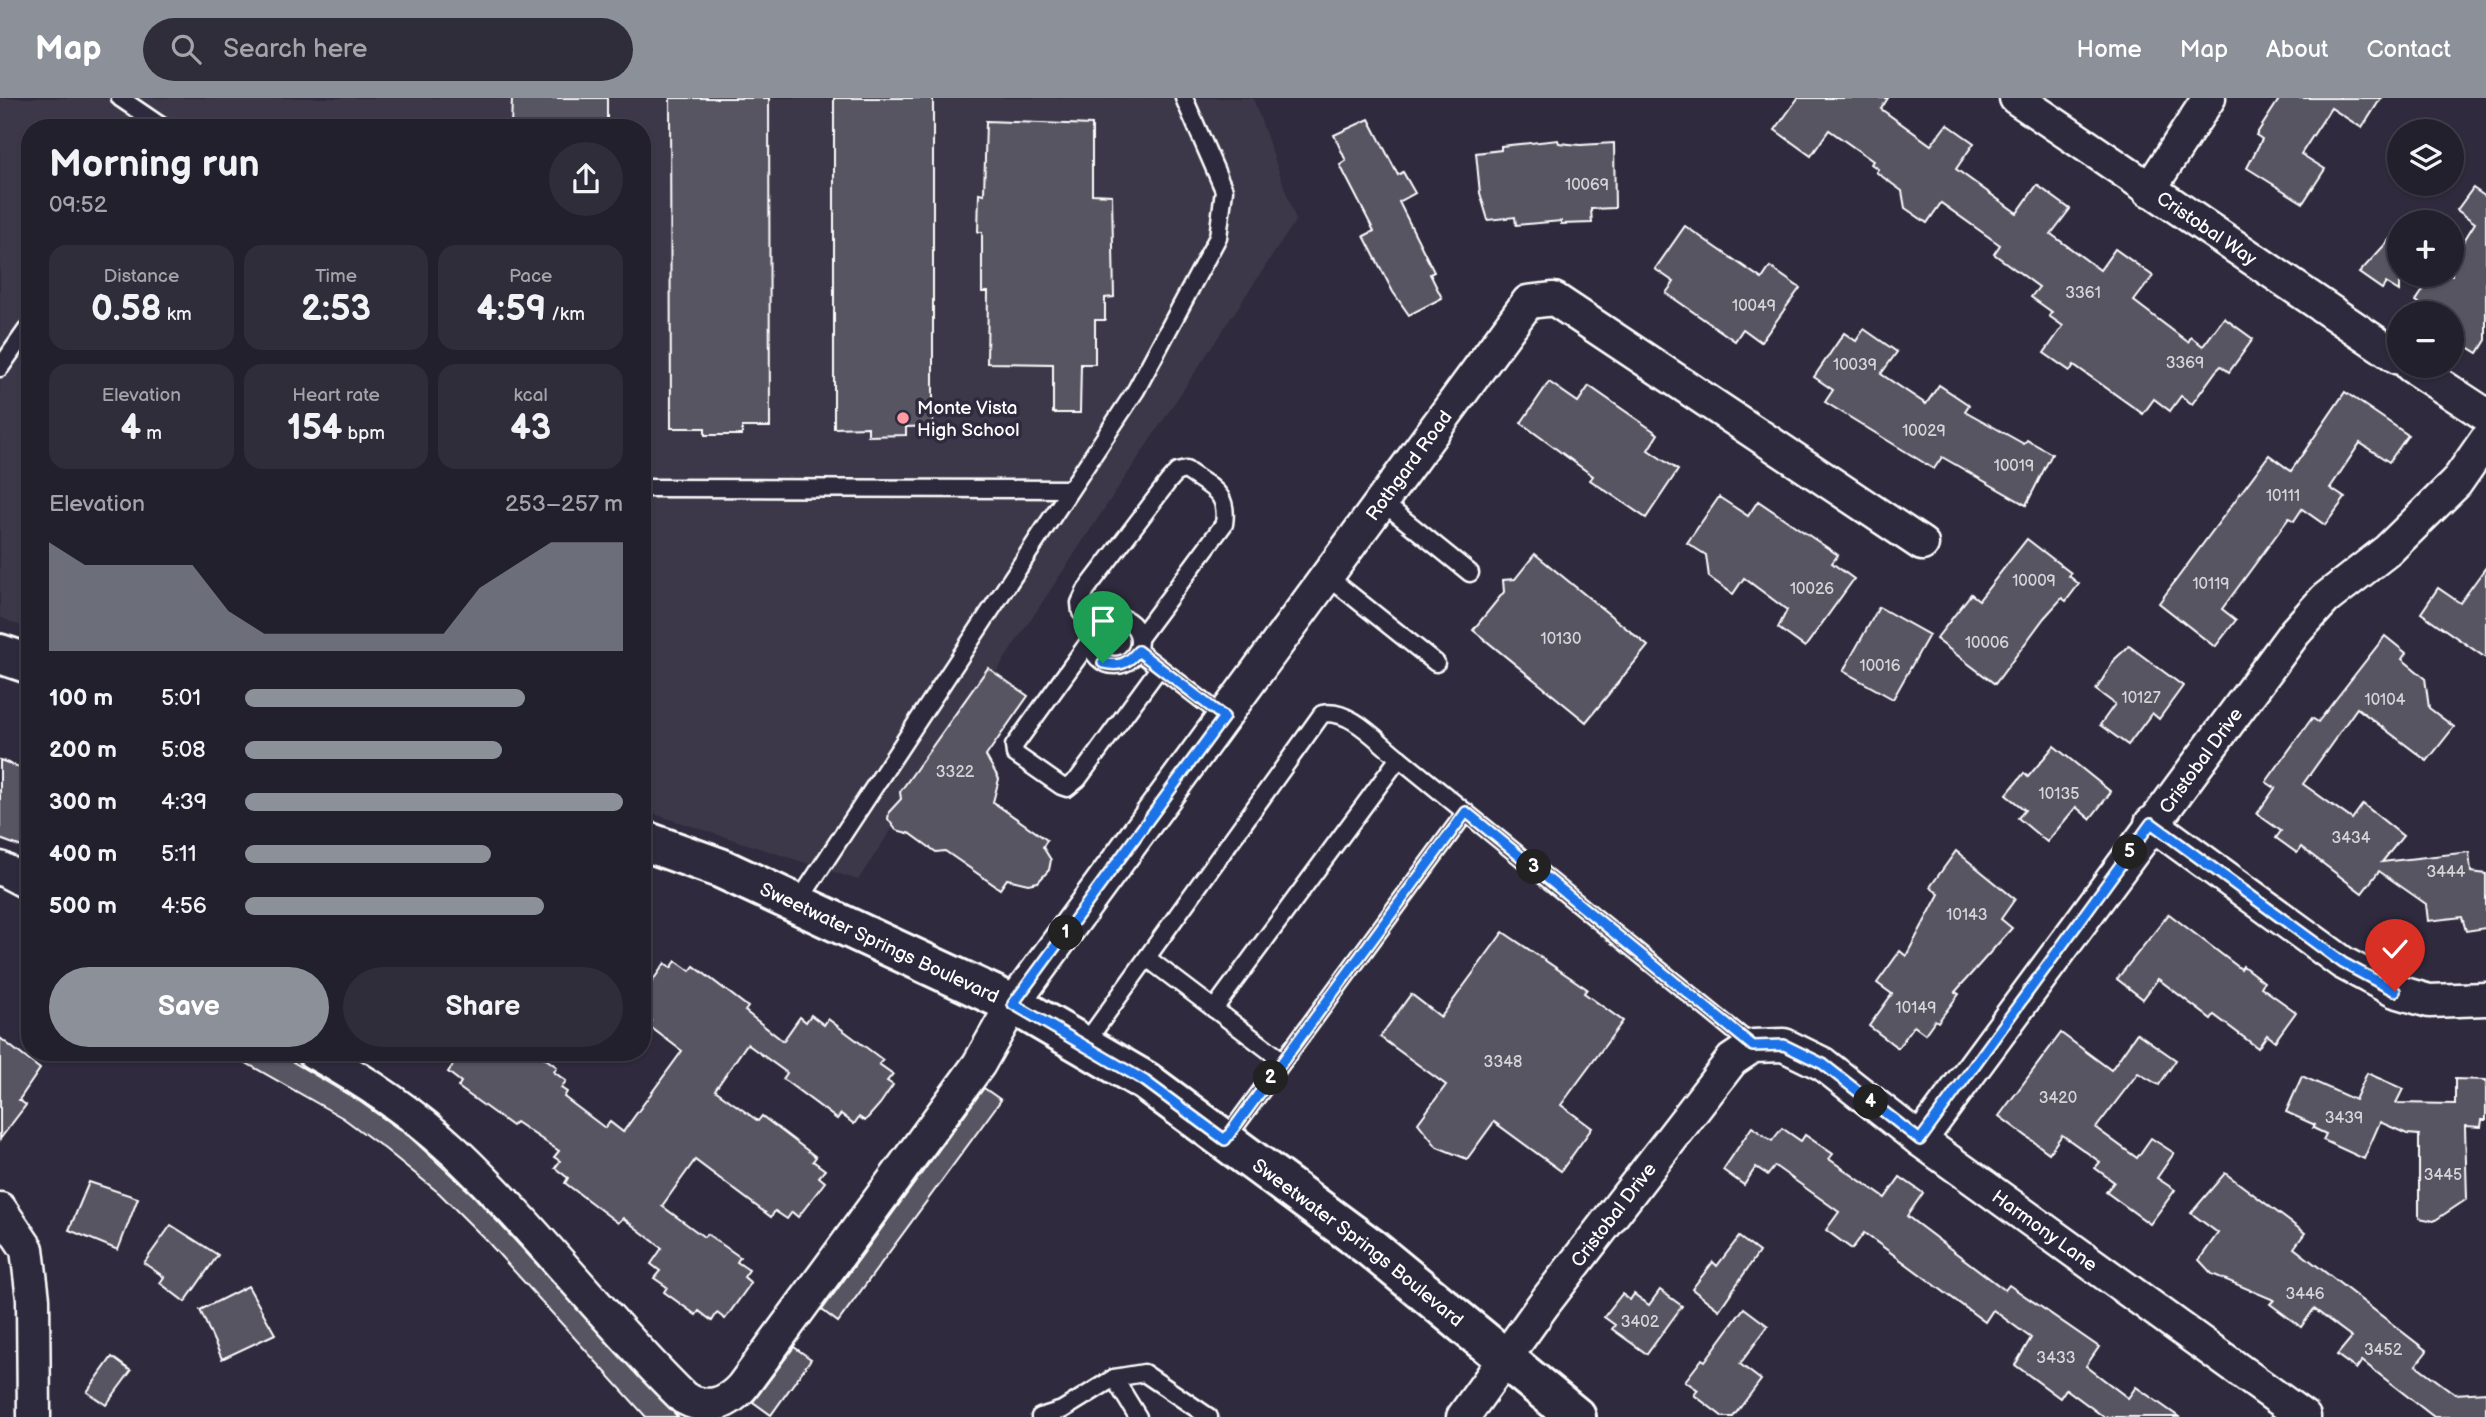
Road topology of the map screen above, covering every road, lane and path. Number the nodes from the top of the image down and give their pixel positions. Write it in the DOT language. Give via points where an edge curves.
graph roads {
  1 [pos="120,98"];
  2 [pos="1184,98"];
  3 [pos="2016,98"];
  4 [pos="2209,98"];
  5 [pos="141,119"];
  6 [pos="2149,191"];
  7 [pos="21,338"];
  8 [pos="2387,350"];
  9 [pos="0,368"];
  10 [pos="2430,378"];
  11 [pos="2486,415"];
  12 [pos="2486,440"];
  13 [pos="651,488"];
  14 [pos="1070,489"];
  15 [pos="1381,501"];
  16 [pos="1922,544"];
  17 [pos="1470,573"];
  18 [pos="1327,576"];
  19 [pos="1094,632"];
  20 [pos="1139,644"];
  21 [pos="0,654"];
  22 [pos="21,661"];
  23 [pos="1436,663"];
  24 [pos="1159,668"];
  25 [pos="1224,717"];
  26 [pos="1399,758"];
  27 [pos="1466,812"];
  28 [pos="2151,823"];
  29 [pos="651,843"];
  30 [pos="0,868"];
  31 [pos="21,879"];
  32 [pos="797,904"];
  33 [pos="1147,958"];
  34 [pos="2486,999"];
  35 [pos="1013,1004"];
  36 [pos="1214,1009"];
  37 [pos="1084,1045"];
  38 [pos="1753,1046"];
  39 [pos="328,1061"];
  40 [pos="1283,1061"];
  41 [pos="1225,1140"];
  42 [pos="1920,1140"];
  43 [pos="0,1209"];
  44 [pos="1505,1359"];
  45 [pos="1114,1378"];
  46 [pos="34,1417"];
  47 [pos="1040,1417"];
  48 [pos="1138,1417"];
  49 [pos="1209,1417"];
  50 [pos="1463,1417"];
  51 [pos="1576,1417"];
  52 [pos="2304,1417"];
  1 -- 5 [label="lane"];
  2 -- 14 [label="lane" via="1224,190 1218,237 1136,390"];
  3 -- 6 [label="street, Cristobal Way"];
  4 -- 6 [label="street"];
  6 -- 8 [label="street, Cristobal Way"];
  7 -- 9 [label="lane"];
  10 -- 11 [label="street"];
  12 -- 28 [label="street, Cristobal Drive" via="2456,483 2388,550 2325,599 2295,632"];
  13 -- 14 [label="lane"];
  14 -- 32 [label="lane"];
  15 -- 16 [label="street, Rothgard Road" via="1528,302 1554,299"];
  15 -- 17 [label="lane"];
  15 -- 18 [label="street, Rothgard Road"];
  18 -- 23 [label="lane"];
  18 -- 25 [label="street, Rothgard Road"];
  19 -- 20 [label="lane" via="1108,618 1121,618 1133,625"];
  19 -- 20 [label="lane" via="1094,653 1103,663 1129,662"];
  19 -- 20 [label="lane" via="1081,612 1086,590 1168,482 1186,470 1223,497 1227,506 1224,524"];
  19 -- 24 [label="lane" via="1014,746 1015,754 1061,786 1068,788 1078,779"];
  20 -- 24 [label="lane"];
  21 -- 22 [label="main road"];
  24 -- 25 [label="lane"];
  25 -- 35 [label="street, Rothgard Road"];
  26 -- 27 [label="lane"];
  26 -- 33 [label="lane" via="1346,716 1322,714"];
  26 -- 36 [label="lane"];
  27 -- 38 [label="lane"];
  27 -- 40 [label="lane"];
  28 -- 34 [label="street" via="2343,963 2395,991 2429,1000"];
  28 -- 42 [label="street, Cristobal Drive"];
  29 -- 32 [label="main road, Sweetwater Springs Boulevard" via="720,868"];
  30 -- 31 [label="street"];
  32 -- 35 [label="main road, Sweetwater Springs Boulevard"];
  33 -- 36 [label="lane"];
  33 -- 37 [label="lane"];
  35 -- 37 [label="main road, Sweetwater Springs Boulevard"];
  35 -- 39 [label="street, Rothgard Road" via="979,1064 742,1387 724,1403 712,1406 684,1398 454,1152 375,1090"];
  36 -- 40 [label="lane"];
  37 -- 41 [label="main road, Sweetwater Springs Boulevard" via="1145,1081"];
  38 -- 42 [label="street, Harmony Lane" via="1784,1045 1823,1064"];
  38 -- 44 [label="street, Cristobal Drive" via="1732,1060"];
  40 -- 41 [label="lane"];
  41 -- 44 [label="main road, Sweetwater Springs Boulevard" via="1371,1248"];
  42 -- 52 [label="street, Harmony Lane"];
  43 -- 46 [label="street" via="27,1249 33,1298"];
  44 -- 50 [label="street, Cristobal Drive"];
  44 -- 51 [label="main road, Sweetwater Springs Boulevard"];
  45 -- 47 [label="lane" via="1062,1410"];
  45 -- 48 [label="lane"];
  45 -- 49 [label="lane" via="1144,1373"];
}
